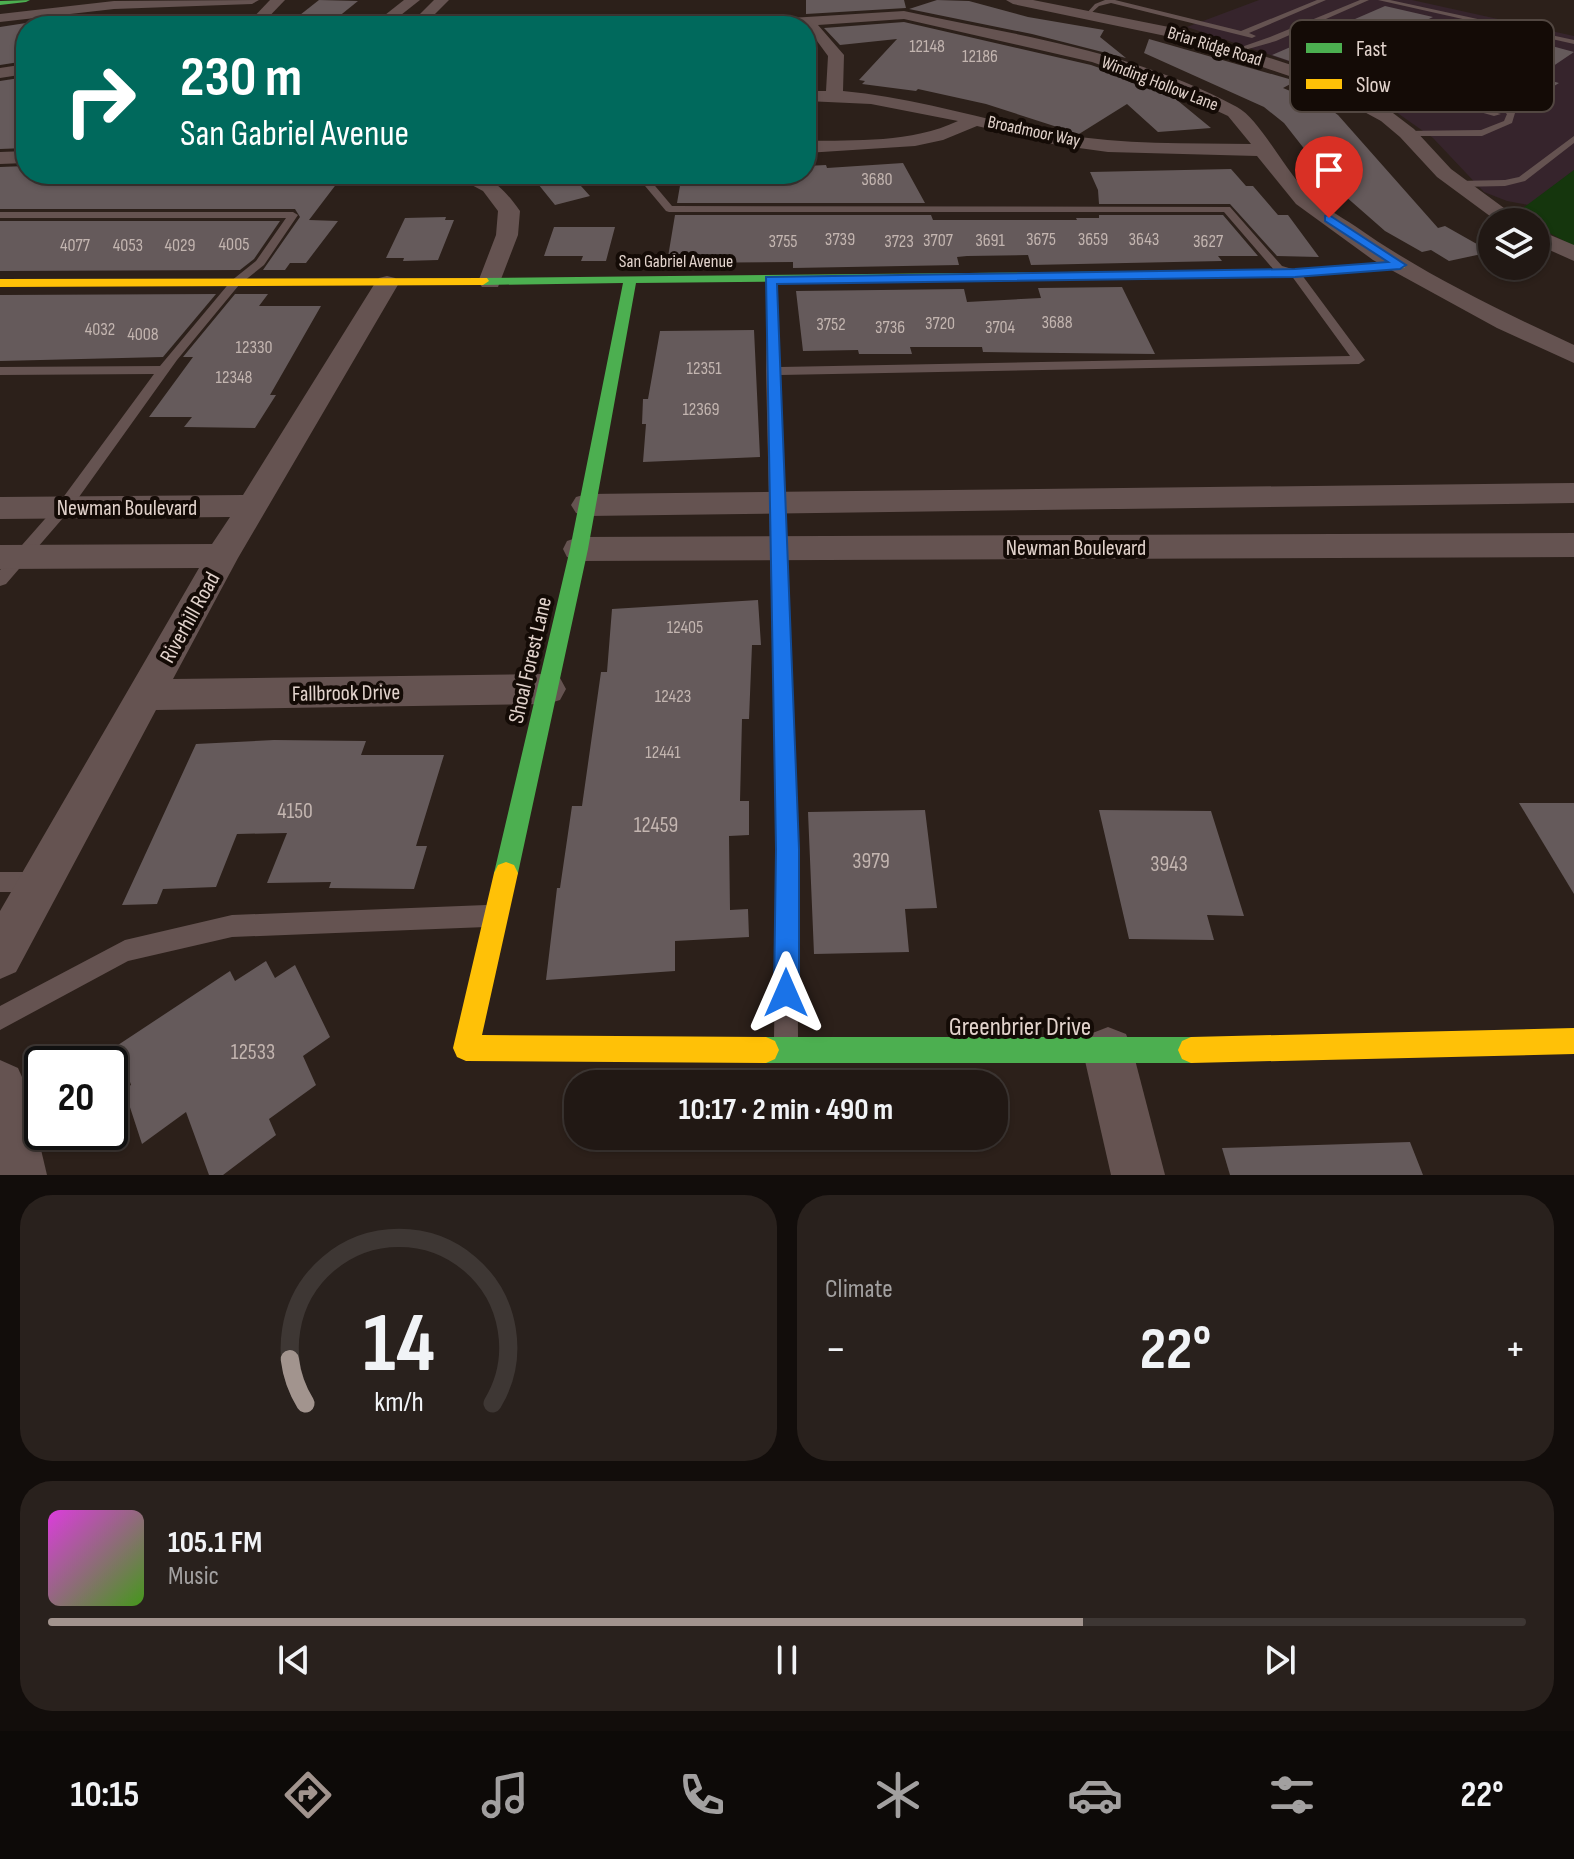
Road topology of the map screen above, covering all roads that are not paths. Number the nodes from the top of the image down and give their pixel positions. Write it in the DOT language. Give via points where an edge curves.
graph roads {
  1 [pos="26,0"];
  2 [pos="252,0"];
  3 [pos="278,0"];
  4 [pos="413,0"];
  5 [pos="442,0"];
  6 [pos="1013,0"];
  7 [pos="1110,0"];
  8 [pos="1323,0"];
  9 [pos="1335,0"];
  10 [pos="1366,0"];
  11 [pos="1381,0"];
  12 [pos="0,3"];
  13 [pos="1354,5"];
  14 [pos="1087,14"];
  15 [pos="18,16"];
  16 [pos="262,16"];
  17 [pos="391,16"];
  18 [pos="425,16"];
  19 [pos="1317,20"];
  20 [pos="1473,20"];
  21 [pos="816,21"];
  22 [pos="816,31"];
  23 [pos="1290,31"];
  24 [pos="1242,33"];
  25 [pos="1554,38"];
  26 [pos="1265,41"];
  27 [pos="1574,42"];
  28 [pos="1234,51"];
  29 [pos="1290,70"];
  30 [pos="834,95"];
  31 [pos="816,96"];
  32 [pos="1378,112"];
  33 [pos="1492,112"];
  34 [pos="1510,112"];
  35 [pos="1510,117"];
  36 [pos="977,119"];
  37 [pos="1407,133"];
  38 [pos="1574,139"];
  39 [pos="816,147"];
  40 [pos="1263,150"];
  41 [pos="483,184"];
  42 [pos="648,184"];
  43 [pos="1457,184"];
  44 [pos="1492,208"];
  45 [pos="0,215"];
  46 [pos="1550,243"];
  47 [pos="1574,254"];
  48 [pos="1400,265"];
  49 [pos="1295,273"];
  50 [pos="771,280"];
  51 [pos="630,281"];
  52 [pos="490,282"];
  53 [pos="0,283"];
  54 [pos="235,283"];
  55 [pos="387,283"];
  56 [pos="1574,355"];
  57 [pos="163,370"];
  58 [pos="0,371"];
  59 [pos="772,371"];
  60 [pos="1563,493"];
  61 [pos="776,503"];
  62 [pos="587,505"];
  63 [pos="254,506"];
  64 [pos="64,507"];
  65 [pos="0,508"];
  66 [pos="1574,521"];
  67 [pos="1574,545"];
  68 [pos="777,548"];
  69 [pos="579,549"];
  70 [pos="222,556"];
  71 [pos="7,565"];
  72 [pos="547,689"];
  73 [pos="145,695"];
  74 [pos="0,882"];
  75 [pos="41,882"];
  76 [pos="496,916"];
  77 [pos="0,956"];
  78 [pos="0,1019"];
  79 [pos="1574,1041"];
  80 [pos="466,1048"];
  81 [pos="786,1051"];
  82 [pos="1108,1052"];
  83 [pos="0,1086"];
  84 [pos="20,1175"];
  85 [pos="1138,1175"];
  1 -- 12 [label="street"];
  2 -- 15 [label="street" via="114,5"];
  3 -- 16 [label="street"];
  4 -- 17 [label="street"];
  5 -- 18 [label="street"];
  6 -- 14 [label="street, Briar Ridge Road"];
  7 -- 14 [label="lane"];
  7 -- 24 [label="lane"];
  8 -- 24 [label="lane"];
  9 -- 13 [label="lane"];
  10 -- 13 [label="lane"];
  11 -- 20 [label="lane"];
  13 -- 19 [label="lane"];
  14 -- 28 [label="street, Briar Ridge Road"];
  21 -- 40 [label="street, Winding Hollow Lane" via="904,15 1097,58 1234,112"];
  22 -- 30 [label="street" via="836,55"];
  23 -- 26 [label="lane"];
  24 -- 26 [label="lane"];
  25 -- 27 [label="lane"];
  26 -- 28 [label="lane"];
  28 -- 29 [label="street, Briar Ridge Road"];
  30 -- 31 [label="street, Broadmoor Way"];
  30 -- 36 [label="street, Broadmoor Way" via="903,102"];
  32 -- 37 [label="street, Briar Ridge Road"];
  33 -- 35 [label="lane"];
  34 -- 35 [label="lane"];
  35 -- 37 [label="lane" via="1508,123 1482,133"];
  36 -- 39 [label="street" via="917,143"];
  36 -- 40 [label="street, Broadmoor Way" via="1059,139 1117,146"];
  37 -- 43 [label="street, Briar Ridge Road"];
  38 -- 43 [label="lane" via="1522,179"];
  40 -- 48 [label="street, Winding Hollow Lane" via="1303,200"];
  41 -- 52 [label="street" via="509,211 507,235"];
  42 -- 49 [label="lane" via="669,209 1227,209 1278,268"];
  43 -- 44 [label="street, Briar Ridge Road"];
  45 -- 54 [label="lane" via="293,215 260,263"];
  46 -- 47 [label="street"];
  48 -- 49 [label="street, San Gabriel Avenue"];
  48 -- 56 [label="street, Winding Hollow Lane"];
  49 -- 50 [label="street, San Gabriel Avenue"];
  49 -- 59 [label="lane" via="1359,360"];
  50 -- 51 [label="street, San Gabriel Avenue"];
  50 -- 59 [label="lane"];
  51 -- 52 [label="street, San Gabriel Avenue"];
  51 -- 62 [label="street, Shoal Forest Lane"];
  52 -- 55 [label="street, San Gabriel Avenue"];
  53 -- 54 [label="street, San Gabriel Avenue"];
  54 -- 55 [label="street, San Gabriel Avenue"];
  54 -- 57 [label="lane"];
  55 -- 63 [label="street, Riverhill Road"];
  57 -- 58 [label="lane"];
  57 -- 64 [label="lane"];
  59 -- 61 [label="lane"];
  60 -- 61 [label="street"];
  60 -- 66 [label="street"];
  61 -- 62 [label="street"];
  61 -- 68 [label="lane"];
  62 -- 69 [label="street, Shoal Forest Lane"];
  63 -- 64 [label="street, Newman Boulevard"];
  63 -- 70 [label="street, Riverhill Road"];
  64 -- 65 [label="street, Newman Boulevard"];
  64 -- 71 [label="lane"];
  67 -- 68 [label="street, Newman Boulevard"];
  68 -- 69 [label="street, Newman Boulevard"];
  68 -- 81 [label="lane" via="787,849"];
  69 -- 72 [label="street, Shoal Forest Lane"];
  70 -- 71 [label="street"];
  70 -- 73 [label="street, Riverhill Road"];
  72 -- 73 [label="street, Fallbrook Drive"];
  72 -- 76 [label="street, Shoal Forest Lane"];
  73 -- 75 [label="street, Riverhill Road"];
  74 -- 75 [label="lane"];
  75 -- 77 [label="street, Riverhill Road"];
  76 -- 78 [label="lane" via="232,926 125,951"];
  76 -- 80 [label="street, Shoal Forest Lane"];
  79 -- 82 [label="street, Greenbrier Drive"];
  80 -- 81 [label="street, Greenbrier Drive"];
  81 -- 82 [label="street, Greenbrier Drive"];
  82 -- 85 [label="street"];
  83 -- 84 [label="street"];
}
